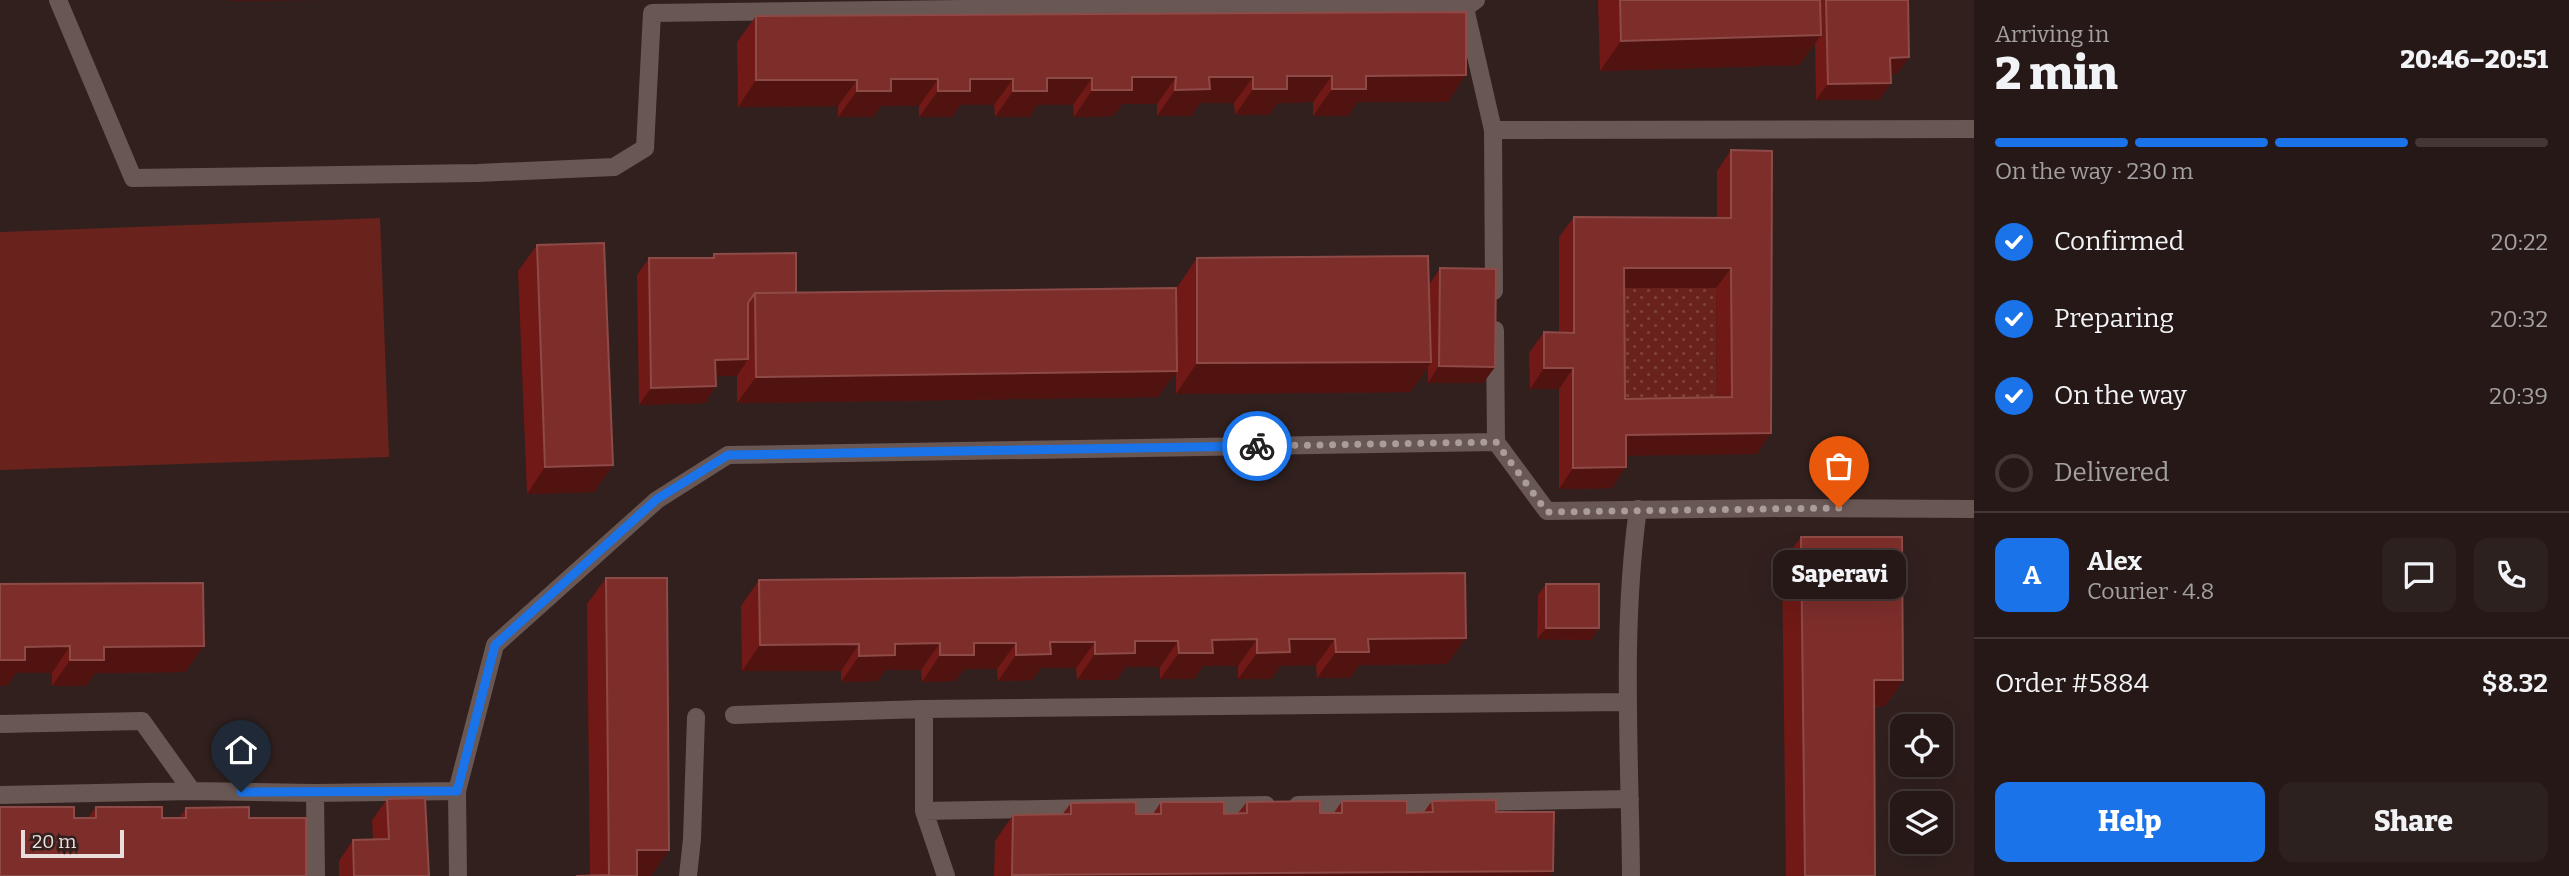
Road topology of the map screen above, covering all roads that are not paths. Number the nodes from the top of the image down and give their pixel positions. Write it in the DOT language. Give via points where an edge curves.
graph roads {
  1 [pos="58,0"];
  2 [pos="1345,2"];
  3 [pos="1252,3"];
  4 [pos="1470,4"];
  5 [pos="1974,129"];
  6 [pos="1493,130"];
  7 [pos="1496,442"];
  8 [pos="1638,509"];
  9 [pos="1974,509"];
  10 [pos="1627,702"];
  11 [pos="924,709"];
  12 [pos="734,715"];
  13 [pos="696,717"];
  14 [pos="0,724"];
  15 [pos="192,791"];
  16 [pos="457,791"];
  17 [pos="315,793"];
  18 [pos="0,795"];
  19 [pos="1630,799"];
  20 [pos="924,811"];
  21 [pos="316,876"];
  22 [pos="458,876"];
  23 [pos="688,876"];
  24 [pos="946,876"];
  25 [pos="1631,876"];
  1 -- 3 [label="lane" via="133,178 614,167 645,148 652,13"];
  2 -- 3 [label="lane"];
  2 -- 4 [label="lane"];
  4 -- 6 [label="lane"];
  5 -- 6 [label="lane"];
  6 -- 7 [label="lane"];
  7 -- 8 [label="lane" via="1547,512"];
  7 -- 16 [label="lane" via="728,455 657,499 495,645"];
  8 -- 9 [label="lane"];
  8 -- 10 [label="lane" via="1630,566"];
  10 -- 11 [label="lane"];
  10 -- 19 [label="lane"];
  11 -- 12 [label="lane"];
  11 -- 20 [label="lane"];
  13 -- 23 [label="lane"];
  14 -- 15 [label="lane" via="142,721"];
  15 -- 17 [label="lane"];
  15 -- 18 [label="lane"];
  16 -- 17 [label="lane"];
  16 -- 22 [label="lane"];
  17 -- 21 [label="lane"];
  19 -- 20 [label="lane"];
  19 -- 25 [label="lane"];
  20 -- 24 [label="lane"];
}
